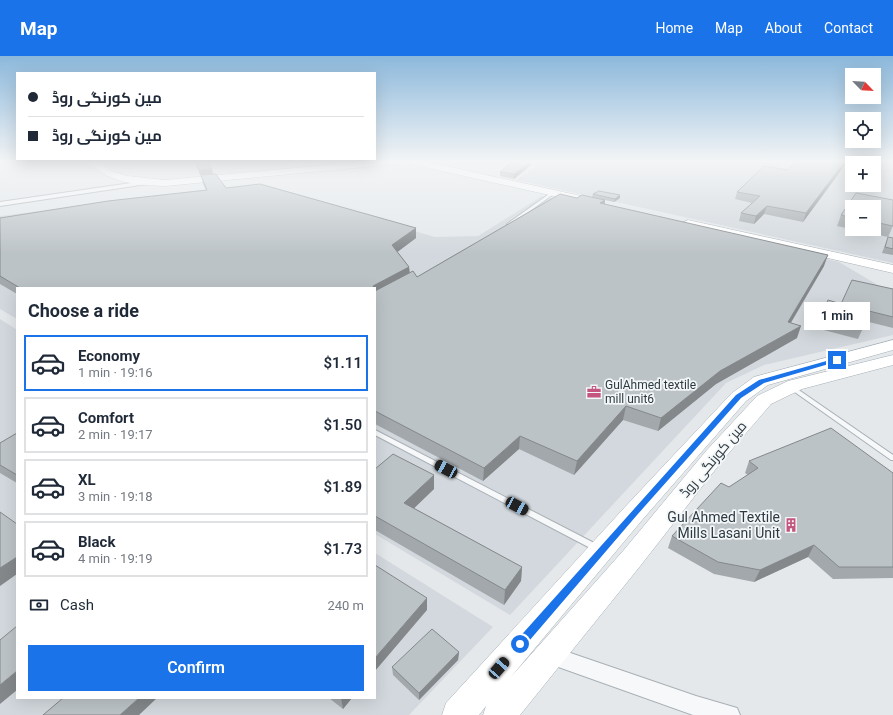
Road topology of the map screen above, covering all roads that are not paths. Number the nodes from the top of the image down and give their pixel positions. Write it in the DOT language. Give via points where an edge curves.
graph roads {
  1 [pos="85,192"];
  2 [pos="547,192"];
  3 [pos="553,193"];
  4 [pos="592,202"];
  5 [pos="0,204"];
  6 [pos="677,221"];
  7 [pos="504,228"];
  8 [pos="893,269"];
  9 [pos="893,345"];
  10 [pos="893,360"];
  11 [pos="791,387"];
  12 [pos="376,433"];
  13 [pos="893,458"];
  14 [pos="602,550"];
  15 [pos="550,655"];
  16 [pos="458,715"];
  17 [pos="499,715"];
  18 [pos="730,715"];
  1 -- 5 [label="street"];
  2 -- 3 [label="street"];
  3 -- 4 [label="street"];
  3 -- 7 [label="lane"];
  6 -- 8 [label="street"];
  9 -- 14 [label="main road, مین کورنگی روڈ" via="761,381 739,396"];
  10 -- 11 [label="main road, مین کورنگی روڈ"];
  11 -- 13 [label="lane"];
  11 -- 15 [label="main road, مین کورنگی روڈ" via="764,400 714,456"];
  12 -- 14 [label="lane"];
  14 -- 16 [label="main road, مین کورنگی روڈ"];
  15 -- 17 [label="main road, مین کورنگی روڈ"];
  15 -- 18 [label="street" via="696,706"];
}
